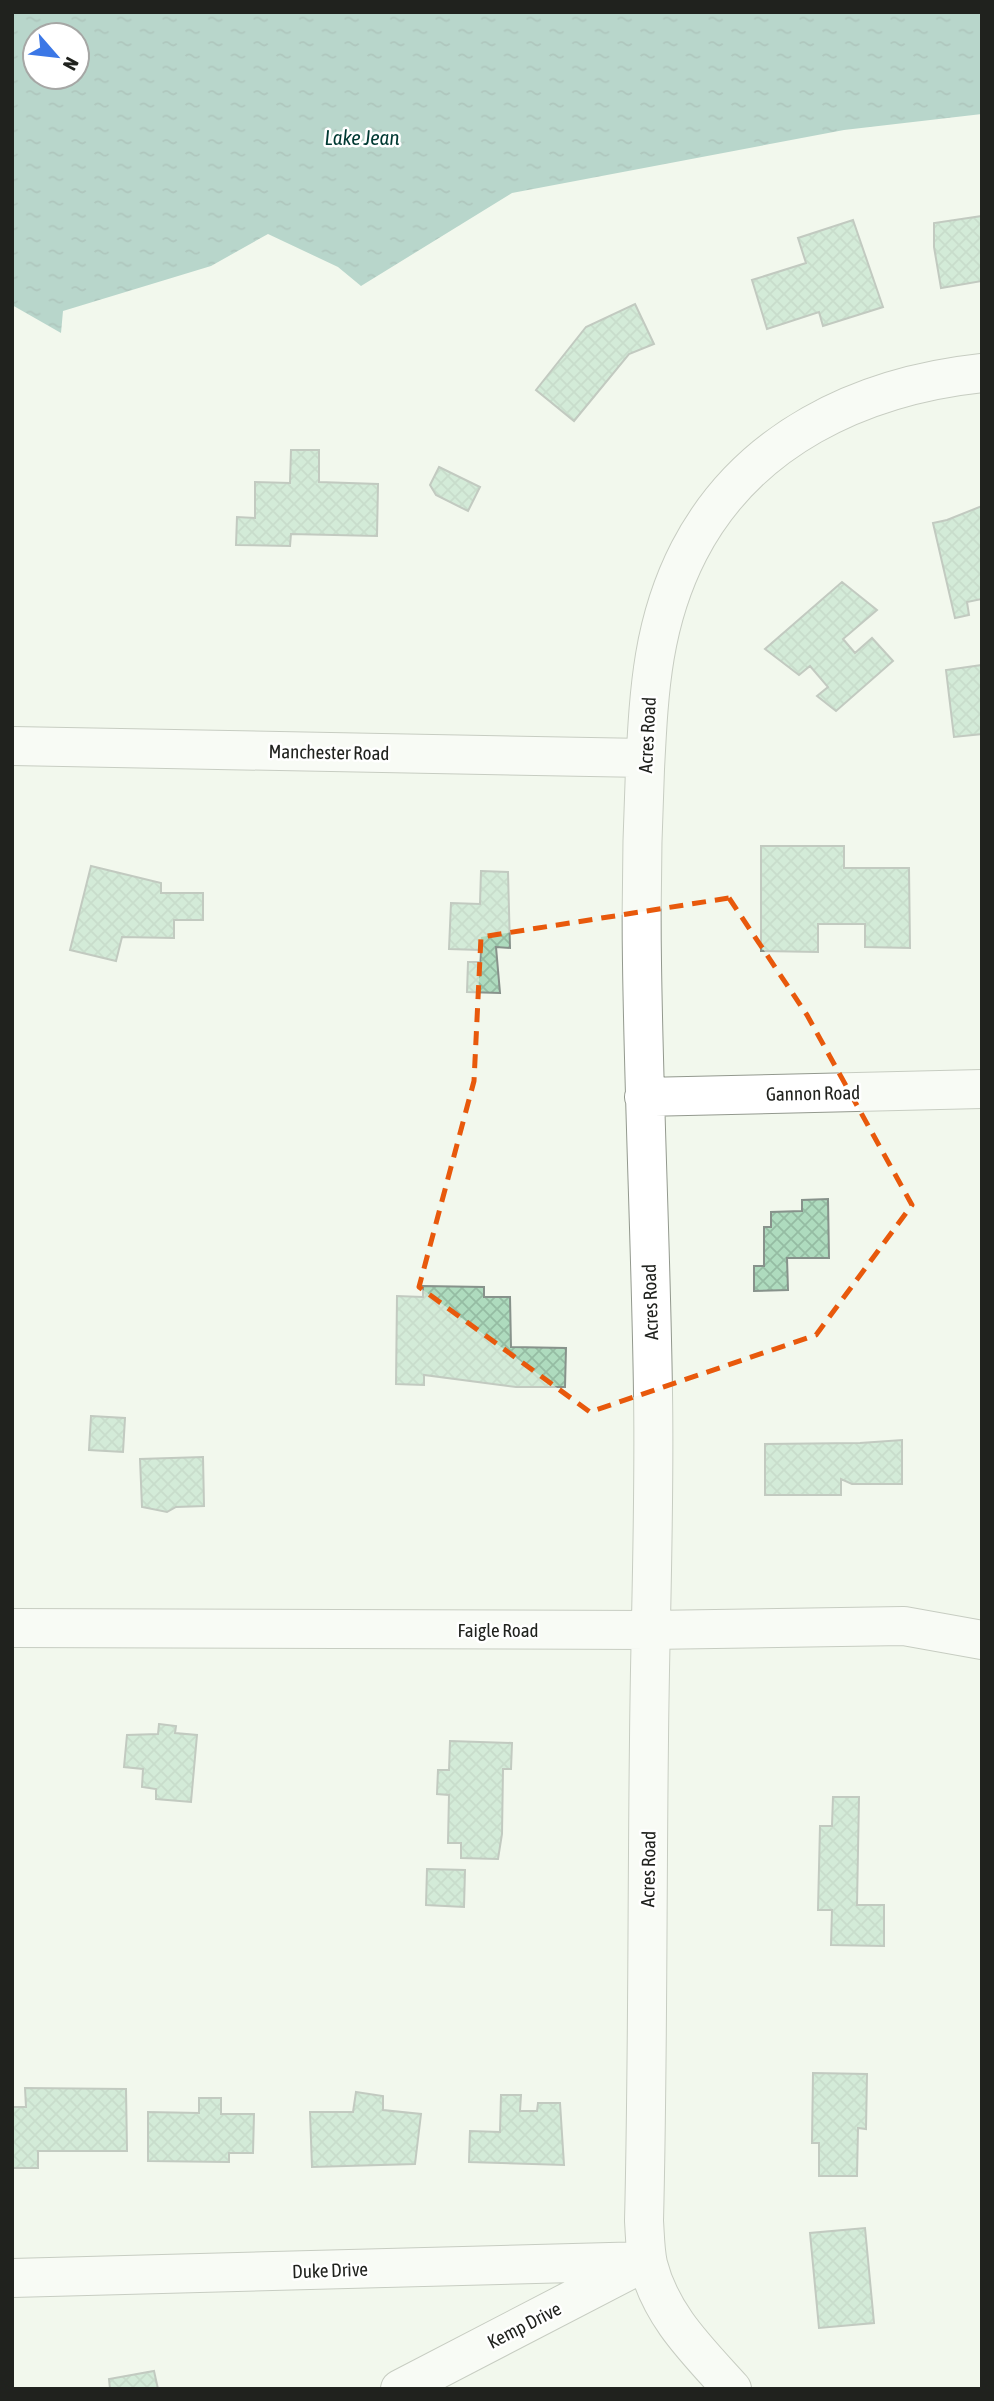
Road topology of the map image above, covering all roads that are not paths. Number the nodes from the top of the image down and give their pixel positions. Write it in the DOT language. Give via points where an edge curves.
graph roads {
  1 [pos="982,373"];
  2 [pos="12,746"];
  3 [pos="645,758"];
  4 [pos="982,1089"];
  5 [pos="644,1097"];
  6 [pos="12,1628"];
  7 [pos="650,1630"];
  8 [pos="982,1640"];
  9 [pos="647,2261"];
  10 [pos="12,2278"];
  11 [pos="400,2389"];
  12 [pos="732,2389"];
  1 -- 3 [label="street, Acres Road" via="891,391 830,415 788,438 748,471 715,509 688,553 662,619 649,689"];
  2 -- 3 [label="street, Manchester Road"];
  3 -- 5 [label="street, Acres Road" via="640,865"];
  4 -- 5 [label="street, Gannon Road"];
  5 -- 7 [label="street, Acres Road" via="653,1396"];
  6 -- 7 [label="street, Faigle Road"];
  7 -- 8 [label="street, Faigle Road" via="904,1626"];
  7 -- 9 [label="street, Acres Road"];
  9 -- 10 [label="street, Duke Drive"];
  9 -- 11 [label="street, Kemp Drive"];
  9 -- 12 [label="street, Acres Road" via="657,2293 675,2325"];
}
